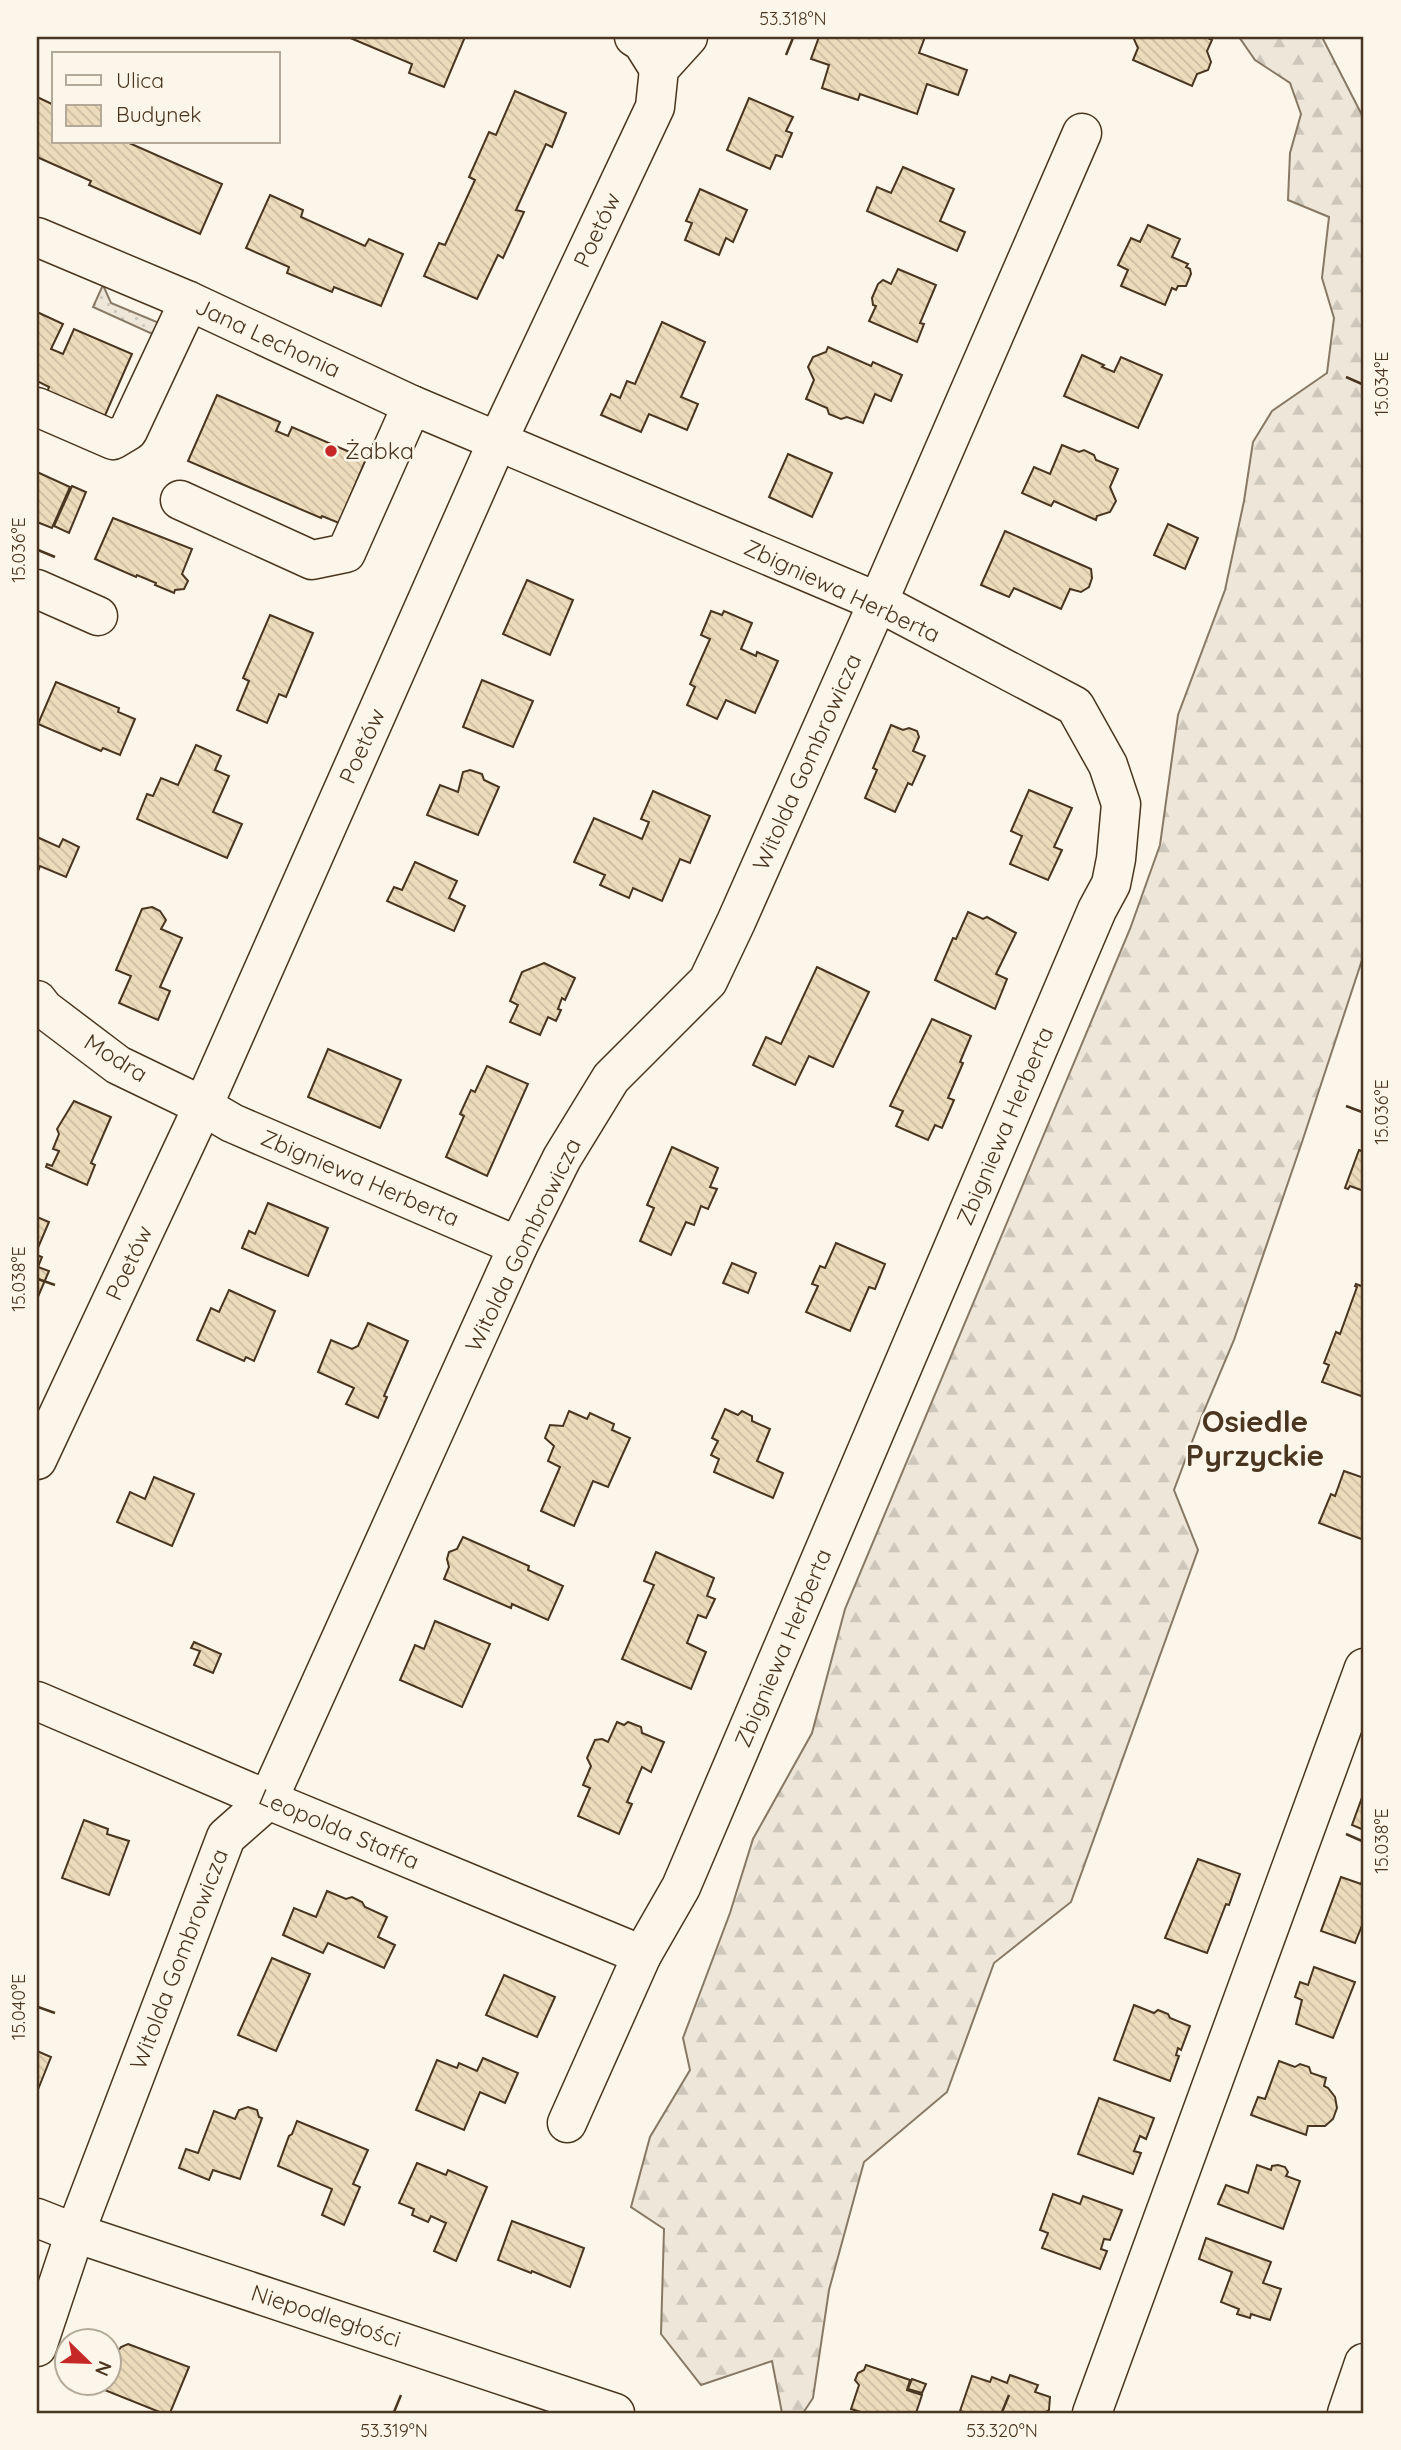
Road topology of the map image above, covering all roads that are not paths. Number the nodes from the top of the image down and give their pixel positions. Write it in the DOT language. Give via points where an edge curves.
graph roads {
  1 [pos="634,37"];
  2 [pos="688,37"];
  3 [pos="659,69"];
  4 [pos="1082,133"];
  5 [pos="37,237"];
  6 [pos="190,301"];
  7 [pos="412,405"];
  8 [pos="37,407"];
  9 [pos="498,440"];
  10 [pos="180,500"];
  11 [pos="37,589"];
  12 [pos="878,602"];
  13 [pos="98,617"];
  14 [pos="37,1000"];
  15 [pos="203,1105"];
  16 [pos="518,1246"];
  17 [pos="37,1460"];
  18 [pos="1364,1668"];
  19 [pos="37,1701"];
  20 [pos="268,1800"];
  21 [pos="642,1955"];
  22 [pos="567,2123"];
  23 [pos="37,2218"];
  24 [pos="75,2233"];
  25 [pos="37,2347"];
  26 [pos="1364,2363"];
  27 [pos="615,2413"];
  28 [pos="1092,2413"];
  29 [pos="1347,2413"];
  1 -- 3 [label="street"];
  2 -- 3 [label="street"];
  3 -- 9 [label="street, Poetów" via="655,107"];
  4 -- 12 [label="street, Witolda Gombrowicza"];
  5 -- 6 [label="street, Jana Lechonia"];
  6 -- 7 [label="street, Jana Lechonia"];
  6 -- 8 [label="street" via="128,431 113,440"];
  7 -- 9 [label="street, Jana Lechonia"];
  7 -- 10 [label="street" via="346,553 312,560"];
  9 -- 12 [label="street, Zbigniewa Herberta"];
  9 -- 15 [label="street, Poetów"];
  11 -- 13 [label="street"];
  12 -- 16 [label="street, Witolda Gombrowicza" via="708,981 611,1078 562,1158"];
  12 -- 21 [label="street, Zbigniewa Herberta" via="1075,706 1108,765 1121,804 1116,859 1111,884 681,1887"];
  14 -- 15 [label="street, Modra" via="118,1065"];
  15 -- 16 [label="street, Zbigniewa Herberta" via="232,1123"];
  15 -- 17 [label="street, Poetów"];
  16 -- 20 [label="street, Witolda Gombrowicza"];
  18 -- 28 [label="street"];
  19 -- 20 [label="street, Leopolda Staffa"];
  20 -- 21 [label="street, Leopolda Staffa"];
  20 -- 24 [label="street, Witolda Gombrowicza" via="226,1837"];
  21 -- 22 [label="street, Zbigniewa Herberta"];
  23 -- 24 [label="street, Niepodległości"];
  24 -- 25 [label="street, Witolda Gombrowicza"];
  24 -- 27 [label="street, Niepodległości"];
  26 -- 29 [label="street"];
}
